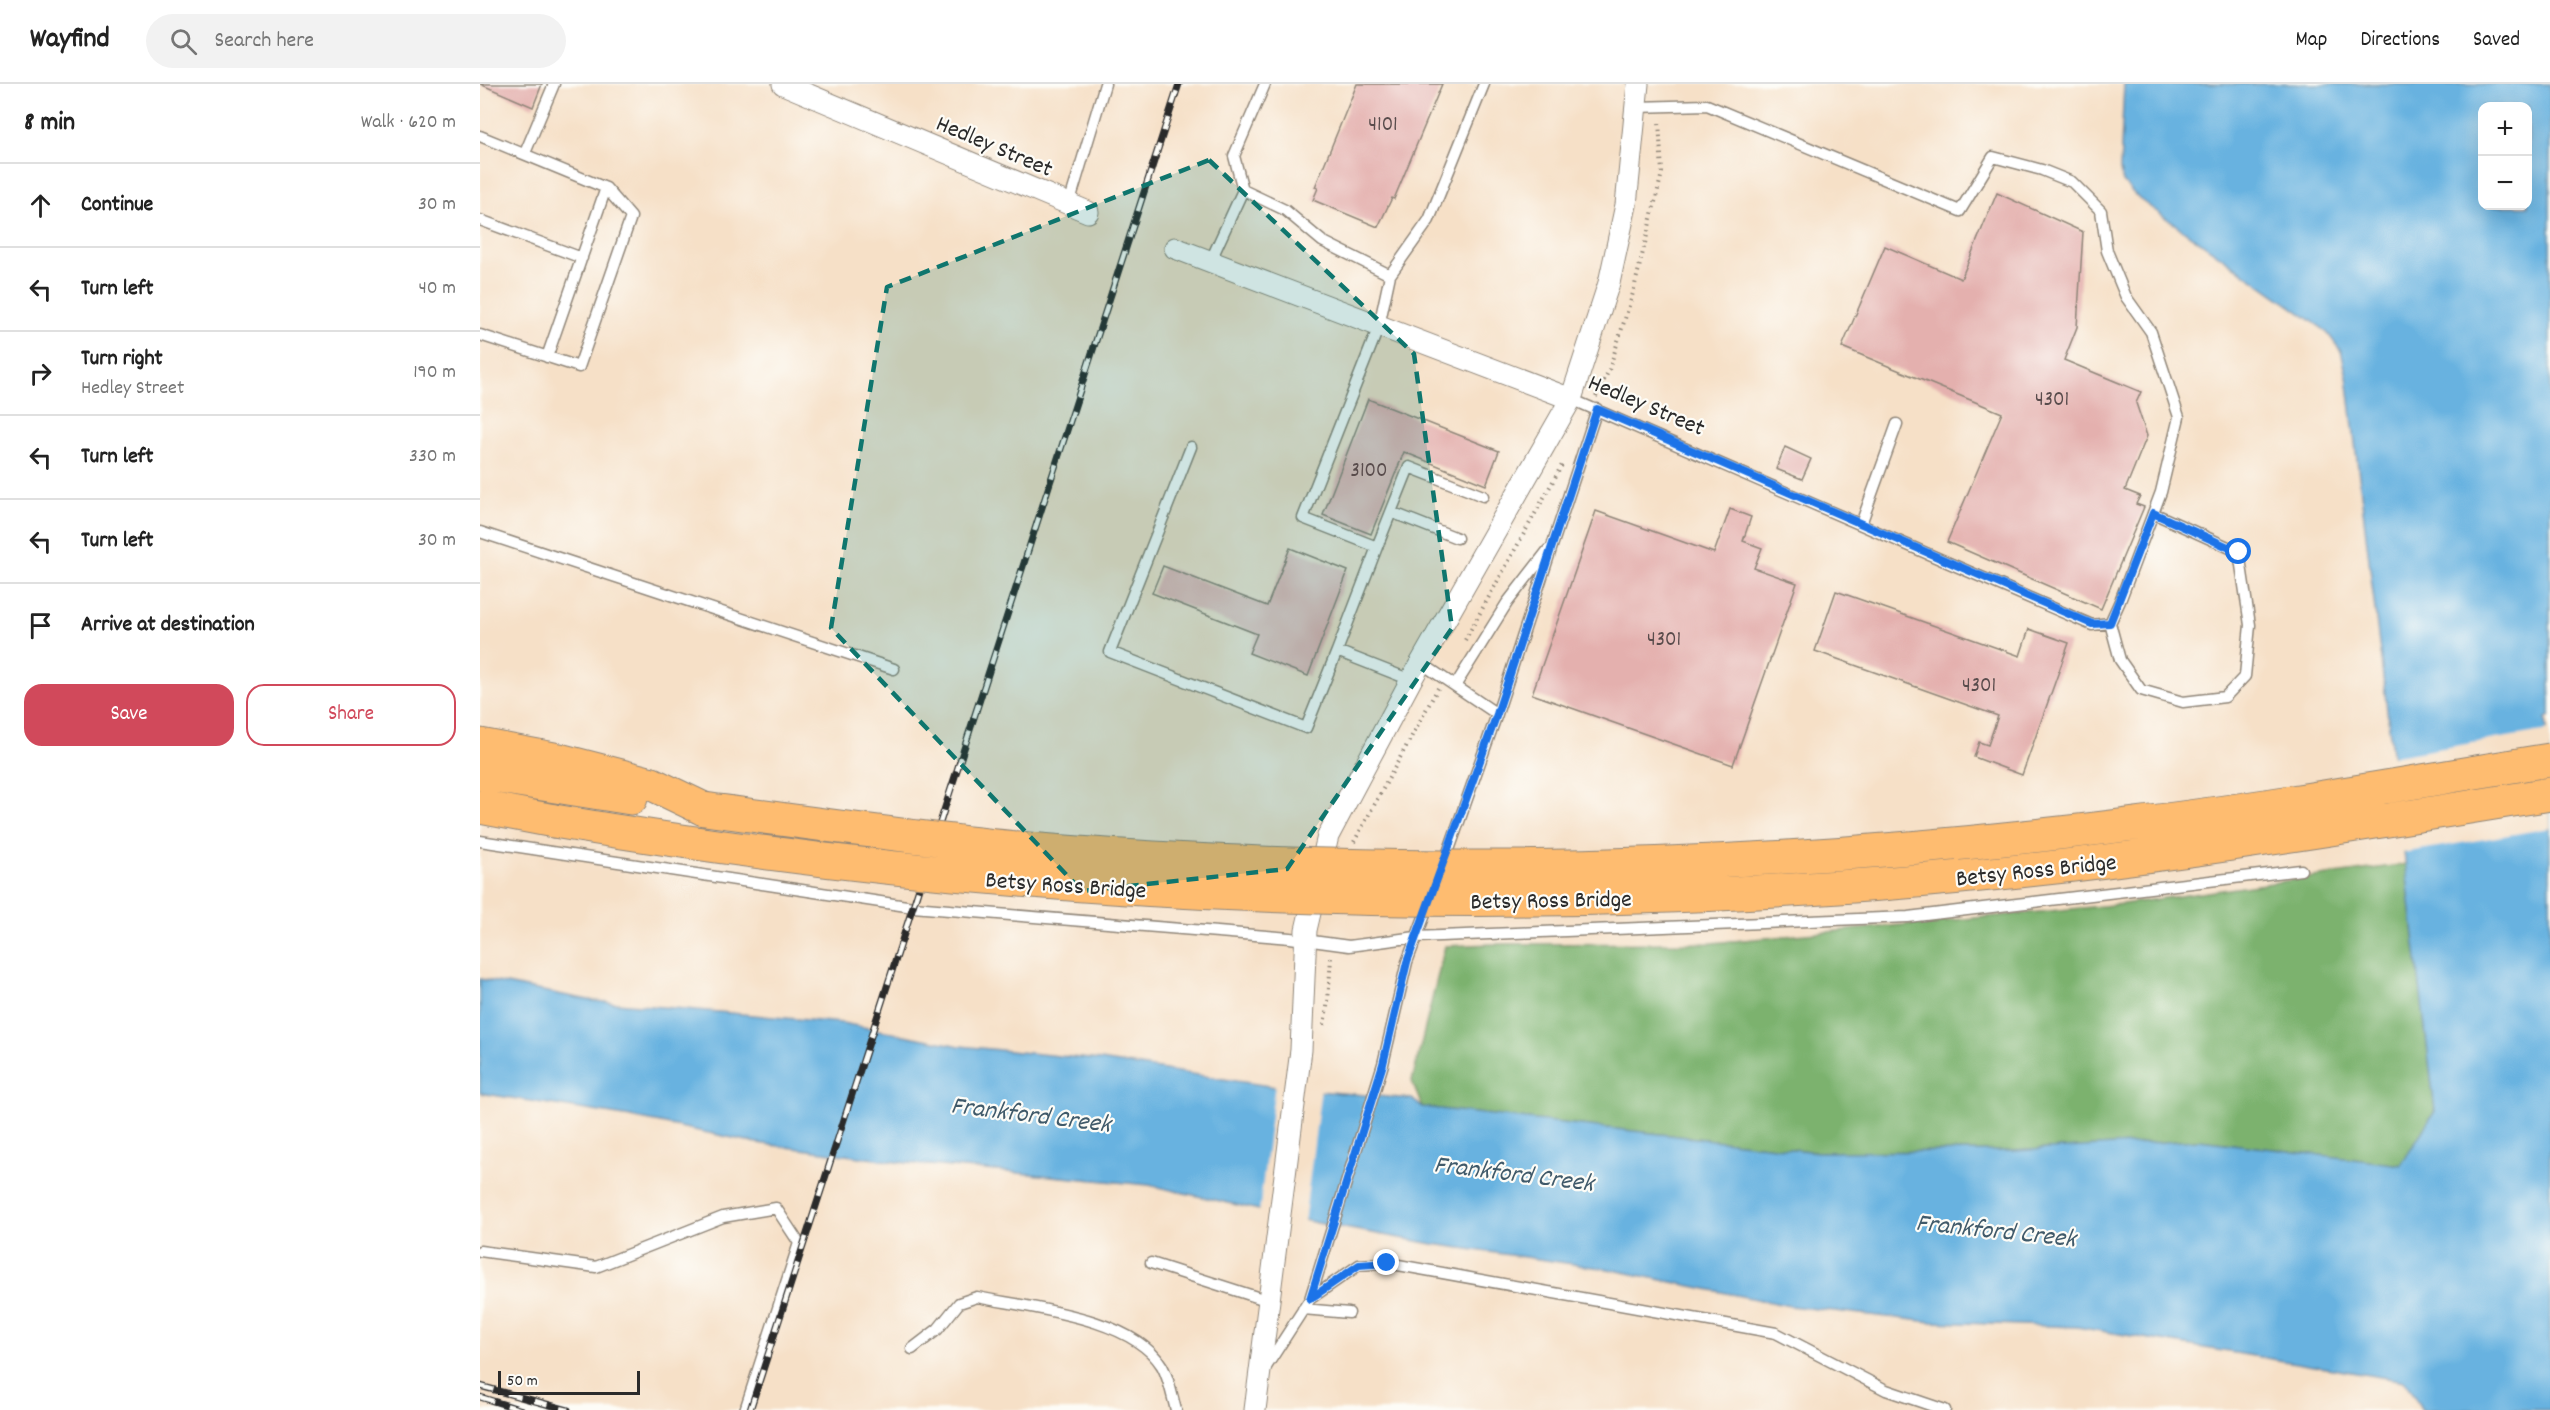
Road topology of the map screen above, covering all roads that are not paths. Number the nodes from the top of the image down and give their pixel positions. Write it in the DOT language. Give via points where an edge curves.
graph roads {
  1 [pos="554,84"];
  2 [pos="783,84"];
  3 [pos="1105,84"];
  4 [pos="1265,84"];
  5 [pos="1484,84"];
  6 [pos="1638,84"];
  7 [pos="1636,107"];
  8 [pos="480,136"];
  9 [pos="525,153"];
  10 [pos="606,188"];
  11 [pos="1244,190"];
  12 [pos="1078,208"];
  13 [pos="480,220"];
  14 [pos="1175,248"];
  15 [pos="582,258"];
  16 [pos="1210,262"];
  17 [pos="1390,275"];
  18 [pos="1379,326"];
  19 [pos="480,335"];
  20 [pos="547,357"];
  21 [pos="1571,399"];
  22 [pos="1597,409"];
  23 [pos="1897,424"];
  24 [pos="1191,447"];
  25 [pos="1483,496"];
  26 [pos="1391,512"];
  27 [pos="2153,513"];
  28 [pos="1861,524"];
  29 [pos="480,532"];
  30 [pos="1457,537"];
  31 [pos="1553,544"];
  32 [pos="1377,547"];
  33 [pos="2110,623"];
  34 [pos="1337,651"];
  35 [pos="894,669"];
  36 [pos="1416,672"];
  37 [pos="1455,686"];
  38 [pos="1497,714"];
  39 [pos="480,745"];
  40 [pos="2550,760"];
  41 [pos="480,774"];
  42 [pos="2550,794"];
  43 [pos="480,807"];
  44 [pos="704,809"];
  45 [pos="480,820"];
  46 [pos="554,821"];
  47 [pos="480,841"];
  48 [pos="2301,870"];
  49 [pos="1416,937"];
  50 [pos="1306,940"];
  51 [pos="480,1251"];
  52 [pos="1151,1263"];
  53 [pos="1310,1299"];
  54 [pos="1269,1301"];
  55 [pos="1303,1309"];
  56 [pos="1349,1313"];
  57 [pos="912,1349"];
  58 [pos="1259,1377"];
  59 [pos="745,1410"];
  60 [pos="1176,1410"];
  61 [pos="1255,1410"];
  62 [pos="1945,1410"];
  1 -- 9 [label="lane"];
  2 -- 12 [label="street, Hedley Street"];
  3 -- 12 [label="lane"];
  4 -- 11 [label="lane" via="1234,156"];
  5 -- 17 [label="lane" via="1429,220"];
  6 -- 7 [label="street"];
  7 -- 21 [label="street" via="1626,206 1609,283"];
  7 -- 27 [label="lane" via="1707,105 1960,211 1992,157 2072,182 2101,212 2107,251 2126,297 2151,332 2179,417"];
  8 -- 9 [label="lane"];
  9 -- 10 [label="lane"];
  10 -- 15 [label="lane"];
  10 -- 20 [label="lane" via="631,218 579,367"];
  11 -- 16 [label="lane"];
  11 -- 17 [label="lane" via="1285,210 1322,241"];
  13 -- 15 [label="lane"];
  14 -- 16 [label="street, Hedley Street"];
  15 -- 20 [label="lane"];
  16 -- 18 [label="street, Hedley Street"];
  17 -- 18 [label="lane"];
  18 -- 21 [label="street, Hedley Street"];
  18 -- 32 [label="lane" via="1303,518"];
  19 -- 20 [label="lane"];
  21 -- 22 [label="lane, Hedley Street"];
  21 -- 36 [label="street"];
  22 -- 28 [label="lane, Hedley Street"];
  22 -- 31 [label="lane"];
  23 -- 28 [label="lane"];
  24 -- 34 [label="lane" via="1110,652 1306,728"];
  25 -- 26 [label="lane" via="1409,467"];
  26 -- 30 [label="lane"];
  26 -- 32 [label="lane"];
  27 -- 33 [label="lane"];
  27 -- 33 [label="lane" via="2239,552 2250,625 2245,676 2225,697 2204,700 2182,702 2141,690 2120,660"];
  28 -- 33 [label="lane, Hedley Street" via="2092,624"];
  29 -- 35 [label="lane"];
  31 -- 37 [label="lane" via="1507,603"];
  31 -- 38 [label="lane"];
  32 -- 34 [label="lane"];
  34 -- 36 [label="lane"];
  36 -- 37 [label="lane"];
  36 -- 50 [label="street" via="1328,836"];
  37 -- 38 [label="lane"];
  38 -- 49 [label="lane"];
  39 -- 44 [label="highway" via="652,784"];
  40 -- 44 [label="highway, Betsy Ross Bridge, bridge" via="2210,814 2069,832 1873,851 1653,863 1446,867 1210,861 1023,848"];
  41 -- 44 [label="highway, Betsy Ross Bridge"];
  42 -- 46 [label="highway, Betsy Ross Bridge, bridge" via="2226,846 2030,871 1742,894 1581,899 1306,898 1097,888 757,853"];
  43 -- 46 [label="highway, Betsy Ross Bridge"];
  45 -- 46 [label="highway"];
  47 -- 50 [label="lane" via="913,907"];
  48 -- 49 [label="lane" via="1908,917"];
  49 -- 50 [label="lane" via="1349,946"];
  49 -- 53 [label="lane" via="1383,1064"];
  50 -- 54 [label="street" via="1301,1050"];
  51 -- 59 [label="lane" via="596,1267 723,1217 776,1208 799,1244"];
  52 -- 54 [label="lane"];
  53 -- 55 [label="lane"];
  53 -- 62 [label="lane" via="1359,1265 1387,1263 1776,1333 1886,1390"];
  54 -- 58 [label="street"];
  55 -- 56 [label="lane"];
  55 -- 58 [label="lane"];
  57 -- 60 [label="lane" via="938,1329 959,1303 977,1297 1096,1322 1145,1346 1163,1367"];
  58 -- 61 [label="street"];
}
